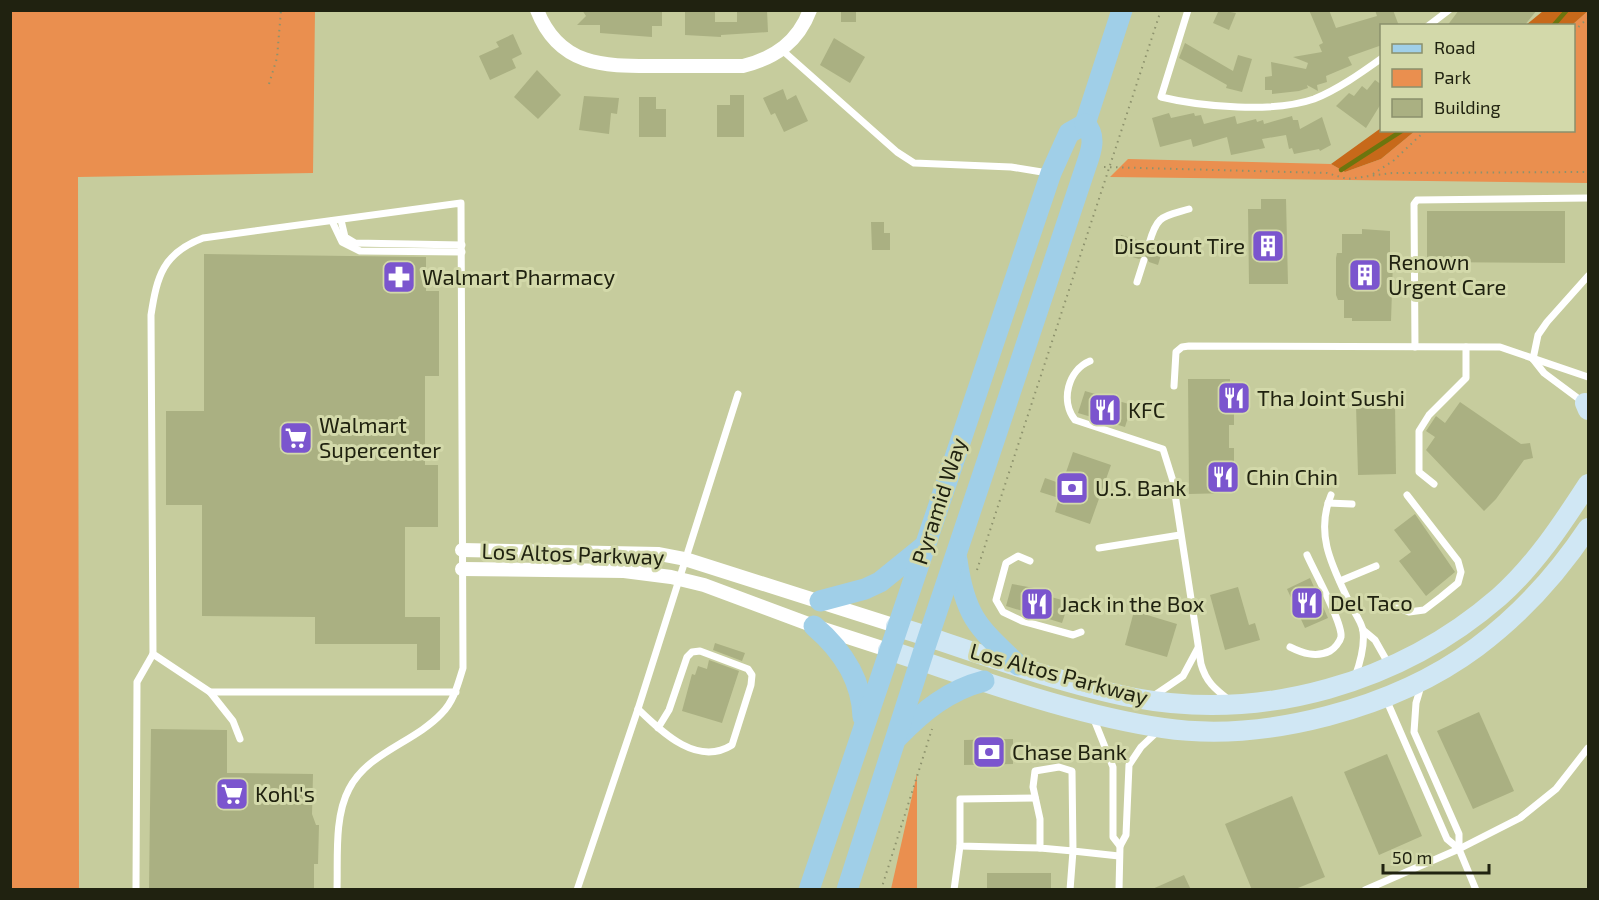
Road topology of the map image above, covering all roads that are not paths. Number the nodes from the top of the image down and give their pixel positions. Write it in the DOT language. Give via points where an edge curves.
graph roads {
  1 [pos="537,10"];
  2 [pos="810,10"];
  3 [pos="1122,10"];
  4 [pos="1188,10"];
  5 [pos="1449,10"];
  6 [pos="1431,24"];
  7 [pos="782,50"];
  8 [pos="1380,59"];
  9 [pos="1085,124"];
  10 [pos="1051,173"];
  11 [pos="1588,198"];
  12 [pos="1189,209"];
  13 [pos="340,220"];
  14 [pos="332,222"];
  15 [pos="1149,244"];
  16 [pos="462,249"];
  17 [pos="1144,260"];
  18 [pos="1588,276"];
  19 [pos="1137,282"];
  20 [pos="1415,347"];
  21 [pos="1467,347"];
  22 [pos="1533,359"];
  23 [pos="1090,361"];
  24 [pos="1588,377"];
  25 [pos="1174,386"];
  26 [pos="738,394"];
  27 [pos="1587,407"];
  28 [pos="1434,484"];
  29 [pos="1588,484"];
  30 [pos="1331,495"];
  31 [pos="1407,495"];
  32 [pos="1328,503"];
  33 [pos="1352,504"];
  34 [pos="1588,528"];
  35 [pos="1180,535"];
  36 [pos="923,548"];
  37 [pos="1099,548"];
  38 [pos="462,550"];
  39 [pos="957,555"];
  40 [pos="1307,555"];
  41 [pos="685,559"];
  42 [pos="1030,561"];
  43 [pos="1376,566"];
  44 [pos="462,569"];
  45 [pos="679,579"];
  46 [pos="1340,581"];
  47 [pos="1499,596"];
  48 [pos="820,601"];
  49 [pos="1396,607"];
  50 [pos="814,626"];
  51 [pos="896,626"];
  52 [pos="1363,630"];
  53 [pos="1081,632"];
  54 [pos="929,637"];
  55 [pos="1290,646"];
  56 [pos="1198,648"];
  57 [pos="888,650"];
  58 [pos="153,654"];
  59 [pos="921,661"];
  60 [pos="1018,665"];
  61 [pos="1390,666"];
  62 [pos="1424,678"];
  63 [pos="984,681"];
  64 [pos="1353,681"];
  65 [pos="210,692"];
  66 [pos="456,692"];
  67 [pos="1385,696"];
  68 [pos="1147,699"];
  69 [pos="1234,704"];
  70 [pos="638,709"];
  71 [pos="1090,712"];
  72 [pos="658,728"];
  73 [pos="1162,728"];
  74 [pos="863,729"];
  75 [pos="1250,729"];
  76 [pos="240,739"];
  77 [pos="896,740"];
  78 [pos="1588,748"];
  79 [pos="1035,798"];
  80 [pos="960,846"];
  81 [pos="1120,846"];
  82 [pos="1040,848"];
  83 [pos="1459,849"];
  84 [pos="1073,852"];
  85 [pos="1119,856"];
  86 [pos="136,890"];
  87 [pos="337,890"];
  88 [pos="577,890"];
  89 [pos="809,890"];
  90 [pos="847,890"];
  91 [pos="954,890"];
  92 [pos="1070,890"];
  93 [pos="1119,890"];
  94 [pos="1365,890"];
  95 [pos="1476,890"];
  1 -- 7 [label="street" via="555,40 582,59 614,66 743,66 761,62"];
  2 -- 7 [label="street" via="796,37"];
  3 -- 9 [label="main road, Pyramid Way"];
  4 -- 8 [label="lane" via="1161,97 1188,104 1282,107 1315,99"];
  5 -- 6 [label="lane"];
  7 -- 10 [label="lane" via="914,164 1011,167"];
  9 -- 10 [label="main road, Pyramid Way" via="1069,133"];
  9 -- 39 [label="main road, Pyramid Way" via="1092,137 1086,166"];
  10 -- 36 [label="main road, Pyramid Way"];
  11 -- 20 [label="lane" via="1417,200 1413,204"];
  12 -- 15 [label="lane" via="1160,218"];
  13 -- 14 [label="lane"];
  13 -- 16 [label="lane" via="345,237 355,243"];
  13 -- 16 [label="lane" via="461,203"];
  14 -- 16 [label="lane" via="342,242 360,251"];
  14 -- 58 [label="lane" via="202,238 184,245 161,268 151,315"];
  16 -- 38 [label="lane"];
  17 -- 19 [label="lane"];
  18 -- 22 [label="lane" via="1546,322 1538,335"];
  20 -- 21 [label="lane"];
  20 -- 25 [label="lane" via="1182,347 1174,360"];
  21 -- 22 [label="lane" via="1500,347"];
  21 -- 28 [label="lane" via="1466,378 1429,415 1419,431 1419,472"];
  22 -- 24 [label="lane"];
  22 -- 27 [label="lane"];
  23 -- 35 [label="lane" via="1078,366 1073,374 1066,401 1068,411 1075,420 1163,449 1173,481"];
  26 -- 41 [label="lane"];
  29 -- 47 [label="main road, Los Altos Parkway" via="1545,548"];
  30 -- 32 [label="lane"];
  31 -- 49 [label="lane" via="1458,561 1461,572 1458,583 1424,610 1409,612"];
  32 -- 33 [label="lane"];
  32 -- 46 [label="lane" via="1324,530"];
  34 -- 62 [label="main road, Los Altos Parkway" via="1545,585 1508,622 1476,648"];
  35 -- 37 [label="lane"];
  35 -- 56 [label="lane"];
  36 -- 48 [label="main road" via="880,582"];
  36 -- 51 [label="main road, Pyramid Way"];
  38 -- 41 [label="street, Los Altos Parkway" via="628,552"];
  38 -- 44 [label="lane"];
  39 -- 54 [label="main road, Pyramid Way"];
  39 -- 60 [label="main road" via="970,614"];
  40 -- 55 [label="lane" via="1339,624 1341,638 1334,649 1321,655"];
  41 -- 45 [label="lane"];
  41 -- 48 [label="street, Los Altos Parkway"];
  42 -- 53 [label="lane" via="1018,556 1006,563 996,600 1004,612 1073,635"];
  43 -- 46 [label="lane"];
  44 -- 45 [label="street, Los Altos Parkway" via="624,571"];
  44 -- 66 [label="lane" via="463,668"];
  45 -- 50 [label="street, Los Altos Parkway"];
  45 -- 70 [label="lane"];
  46 -- 52 [label="lane"];
  47 -- 61 [label="main road, Los Altos Parkway" via="1435,643"];
  47 -- 67 [label="main road" via="1491,616 1480,627 1400,676"];
  48 -- 51 [label="street, Los Altos Parkway"];
  50 -- 57 [label="street, Los Altos Parkway"];
  50 -- 74 [label="main road" via="828,638 855,675 861,690"];
  51 -- 54 [label="main road, Los Altos Parkway"];
  51 -- 57 [label="main road, Pyramid Way"];
  52 -- 61 [label="lane" via="1375,640"];
  52 -- 64 [label="lane" via="1360,663"];
  54 -- 59 [label="main road, Pyramid Way"];
  54 -- 60 [label="main road, Los Altos Parkway"];
  56 -- 68 [label="lane" via="1183,676"];
  56 -- 69 [label="lane" via="1204,676"];
  57 -- 59 [label="main road, Los Altos Parkway"];
  57 -- 74 [label="main road, Pyramid Way"];
  58 -- 65 [label="lane"];
  58 -- 86 [label="lane" via="137,682"];
  59 -- 63 [label="main road, Los Altos Parkway"];
  59 -- 77 [label="main road, Pyramid Way"];
  60 -- 68 [label="main road, Los Altos Parkway" via="1101,690"];
  61 -- 64 [label="main road, Los Altos Parkway"];
  61 -- 75 [label="main road" via="1381,684 1366,691 1272,717"];
  62 -- 67 [label="main road, Los Altos Parkway"];
  62 -- 83 [label="lane" via="1413,732 1459,834"];
  63 -- 71 [label="main road, Los Altos Parkway"];
  63 -- 77 [label="main road" via="941,699"];
  64 -- 69 [label="main road, Los Altos Parkway" via="1305,695"];
  65 -- 66 [label="lane"];
  65 -- 76 [label="lane" via="233,721"];
  66 -- 87 [label="lane" via="442,713 362,769 349,789 338,846"];
  67 -- 75 [label="main road, Los Altos Parkway" via="1348,710"];
  67 -- 83 [label="lane" via="1447,839"];
  68 -- 69 [label="main road, Los Altos Parkway"];
  70 -- 72 [label="lane"];
  70 -- 88 [label="lane"];
  71 -- 73 [label="main road, Los Altos Parkway"];
  71 -- 81 [label="lane" via="1113,767 1113,837"];
  72 -- 72 [label="lane" via="673,741 711,754 732,745 752,675 748,669 700,651 692,652"];
  73 -- 75 [label="main road, Los Altos Parkway"];
  73 -- 81 [label="lane" via="1148,739 1129,765 1126,835"];
  74 -- 89 [label="main road, Pyramid Way"];
  77 -- 90 [label="main road, Pyramid Way"];
  78 -- 83 [label="lane" via="1540,805"];
  79 -- 80 [label="lane" via="960,799"];
  79 -- 82 [label="lane"];
  79 -- 84 [label="lane" via="1035,771 1059,767 1072,771"];
  80 -- 82 [label="lane"];
  80 -- 91 [label="lane"];
  81 -- 85 [label="lane"];
  82 -- 84 [label="lane"];
  83 -- 94 [label="lane"];
  83 -- 95 [label="lane"];
  84 -- 85 [label="lane"];
  84 -- 92 [label="lane"];
  85 -- 93 [label="lane"];
}
